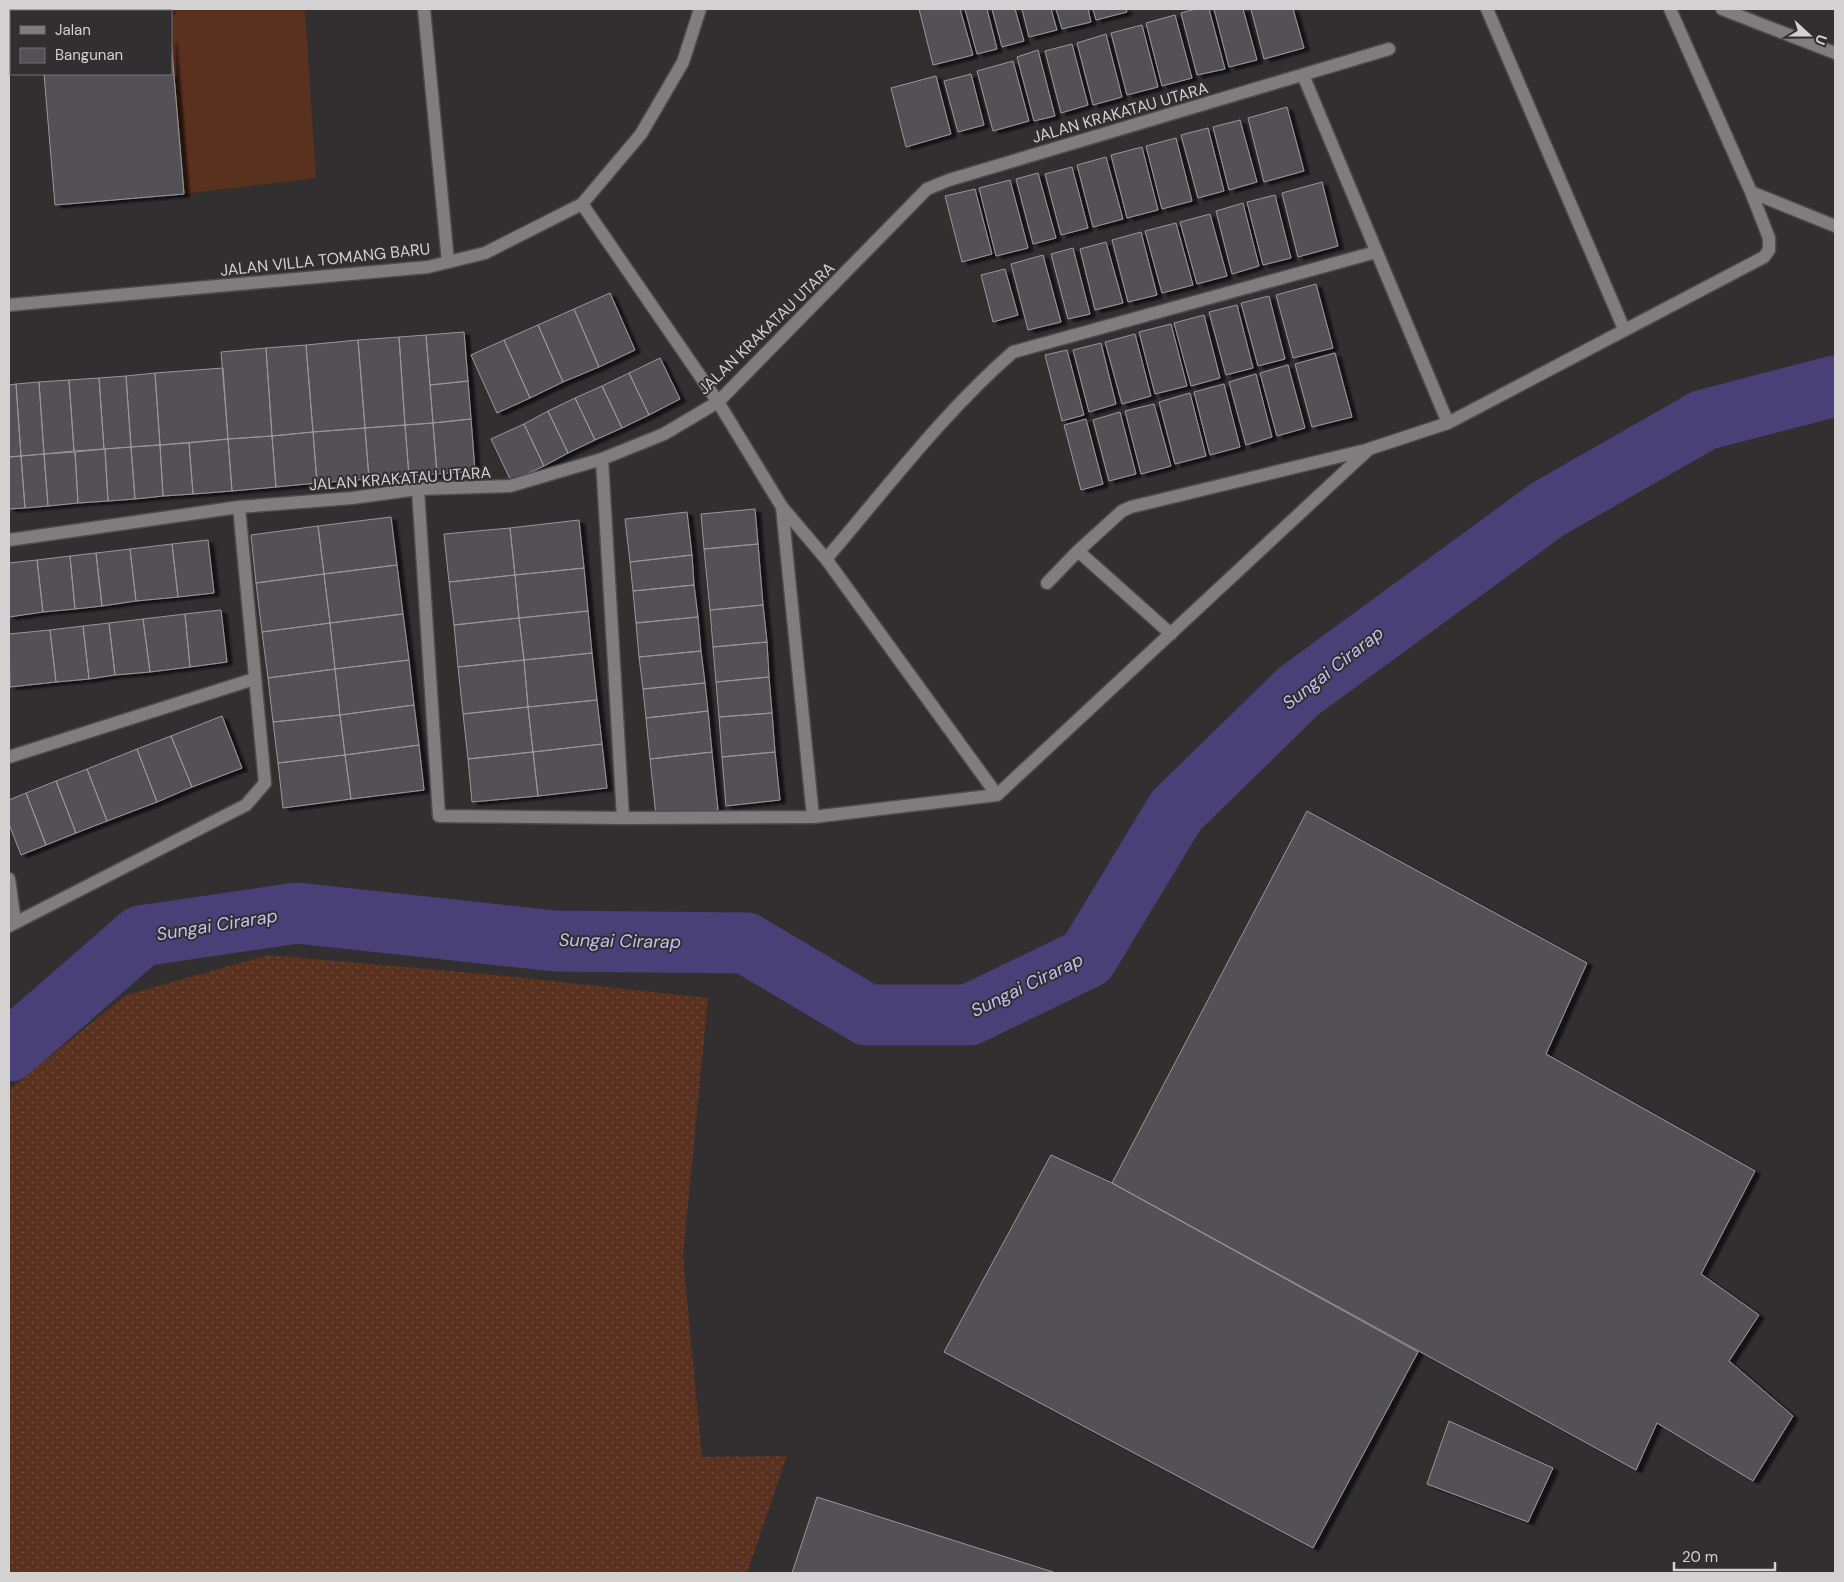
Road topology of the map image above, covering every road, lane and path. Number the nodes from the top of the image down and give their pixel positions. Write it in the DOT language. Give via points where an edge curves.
graph roads {
  1 [pos="424,9"];
  2 [pos="700,9"];
  3 [pos="1487,9"];
  4 [pos="1670,9"];
  5 [pos="1722,9"];
  6 [pos="1389,49"];
  7 [pos="1835,53"];
  8 [pos="1303,75"];
  9 [pos="1751,192"];
  10 [pos="582,204"];
  11 [pos="1835,226"];
  12 [pos="1376,252"];
  13 [pos="448,262"];
  14 [pos="9,305"];
  15 [pos="1624,329"];
  16 [pos="718,402"];
  17 [pos="1448,423"];
  18 [pos="1369,449"];
  19 [pos="602,458"];
  20 [pos="418,489"];
  21 [pos="239,507"];
  22 [pos="782,507"];
  23 [pos="9,540"];
  24 [pos="1078,551"];
  25 [pos="826,559"];
  26 [pos="1047,583"];
  27 [pos="1171,634"];
  28 [pos="254,679"];
  29 [pos="9,757"];
  30 [pos="997,795"];
  31 [pos="813,817"];
  32 [pos="623,818"];
  33 [pos="9,879"];
  34 [pos="12,924"];
  1 -- 13 [label="street"];
  2 -- 10 [label="street, JALAN VILLA TOMANG BARU" via="683,62 641,134"];
  3 -- 15 [label="street"];
  4 -- 9 [label="street"];
  5 -- 7 [label="street"];
  6 -- 8 [label="street, JALAN KRAKATAU UTARA"];
  8 -- 12 [label="street"];
  8 -- 16 [label="street, JALAN KRAKATAU UTARA" via="927,189"];
  9 -- 11 [label="street"];
  9 -- 15 [label="street" via="1769,238 1769,250 1764,257"];
  10 -- 13 [label="street, JALAN VILLA TOMANG BARU" via="485,253"];
  10 -- 16 [label="street"];
  12 -- 17 [label="street"];
  12 -- 25 [label="street" via="1014,352 989,373 922,446"];
  13 -- 14 [label="street, JALAN VILLA TOMANG BARU" via="428,267"];
  15 -- 17 [label="street"];
  16 -- 19 [label="street, JALAN KRAKATAU UTARA" via="664,434"];
  16 -- 22 [label="street"];
  17 -- 18 [label="street"];
  18 -- 24 [label="street" via="1131,507 1122,511"];
  18 -- 27 [label="street"];
  19 -- 20 [label="street, JALAN KRAKATAU UTARA" via="510,486"];
  19 -- 32 [label="street"];
  20 -- 21 [label="street, JALAN KRAKATAU UTARA"];
  20 -- 32 [label="street" via="440,816"];
  21 -- 23 [label="street, JALAN KRAKATAU UTARA"];
  21 -- 28 [label="street"];
  22 -- 25 [label="street"];
  22 -- 31 [label="street"];
  24 -- 26 [label="street"];
  24 -- 27 [label="street"];
  25 -- 30 [label="street"];
  27 -- 30 [label="street"];
  28 -- 29 [label="street"];
  28 -- 34 [label="street" via="265,783 246,805"];
  30 -- 31 [label="street"];
  31 -- 32 [label="street"];
  33 -- 34 [label="street"];
}
